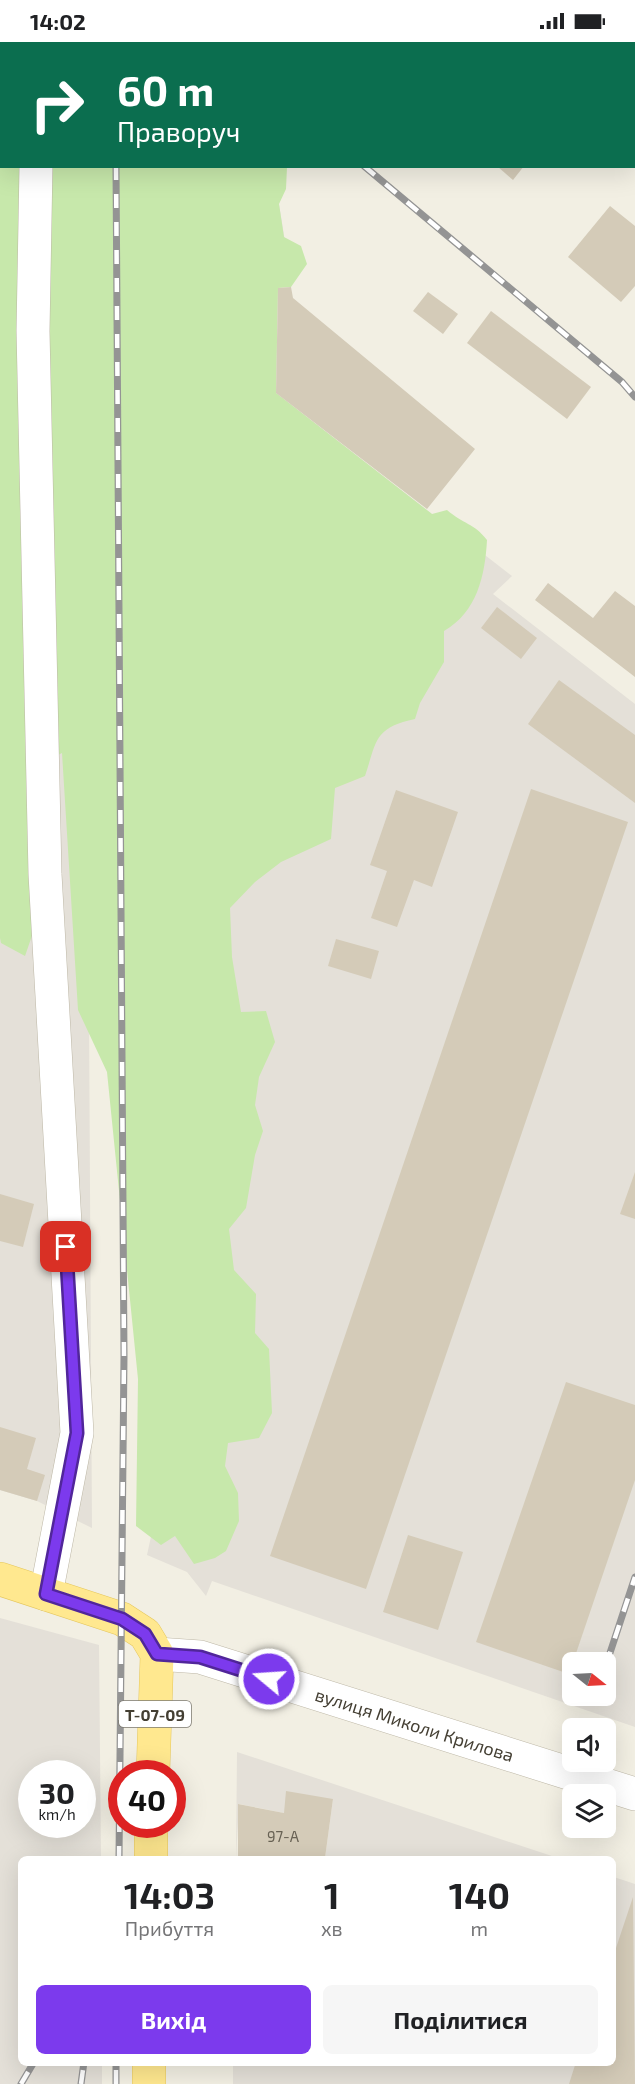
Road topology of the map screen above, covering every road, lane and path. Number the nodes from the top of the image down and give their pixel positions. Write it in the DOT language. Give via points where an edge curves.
graph roads {
  1 [pos="36,168"];
  2 [pos="0,1579"];
  3 [pos="46,1594"];
  4 [pos="157,1654"];
  5 [pos="153,1760"];
  6 [pos="635,1794"];
  7 [pos="151,1838"];
  8 [pos="151,1856"];
  9 [pos="149,2066"];
  10 [pos="149,2084"];
  1 -- 3 [label="street" via="34,342 45,874 77,1433"];
  2 -- 3 [label="main road"];
  3 -- 4 [label="main road" via="122,1619 145,1634"];
  4 -- 5 [label="main road, Т-07-09"];
  4 -- 6 [label="street, вулиця Миколи Крилова" via="200,1657"];
  7 -- 8 [label="main road"];
  9 -- 10 [label="main road"];
}
